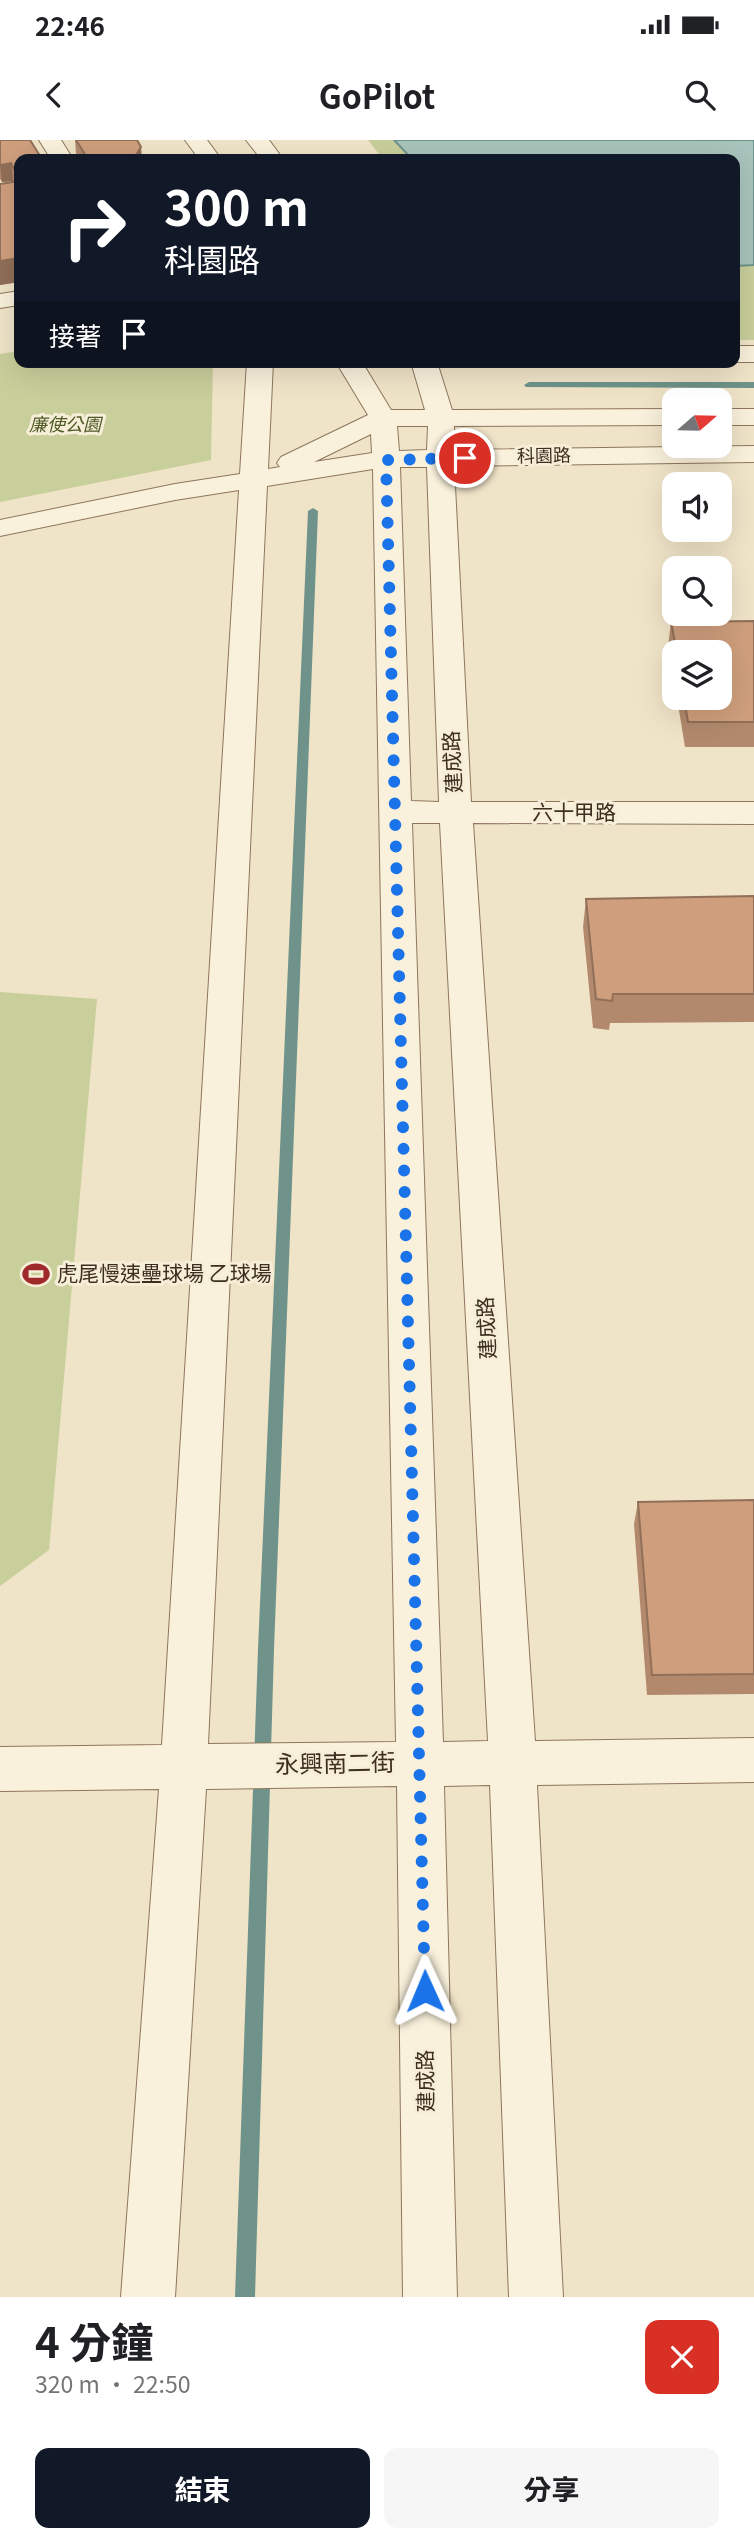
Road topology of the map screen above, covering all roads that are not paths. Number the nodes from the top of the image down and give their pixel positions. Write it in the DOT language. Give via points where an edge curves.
graph roads {
  1 [pos="257,140"];
  2 [pos="268,154"];
  3 [pos="260,368"];
  4 [pos="364,368"];
  5 [pos="406,385"];
  6 [pos="662,417"];
  7 [pos="732,417"];
  8 [pos="754,417"];
  9 [pos="441,418"];
  10 [pos="754,454"];
  11 [pos="439,458"];
  12 [pos="386,460"];
  13 [pos="253,481"];
  14 [pos="0,528"];
  15 [pos="395,813"];
  16 [pos="754,813"];
  17 [pos="456,814"];
  18 [pos="754,1760"];
  19 [pos="420,1763"];
  20 [pos="513,1763"];
  21 [pos="187,1767"];
  22 [pos="0,1769"];
  23 [pos="148,2297"];
  24 [pos="430,2297"];
  25 [pos="536,2297"];
  1 -- 2 [label="street"];
  3 -- 13 [label="street"];
  4 -- 5 [label="street, 建成路"];
  5 -- 9 [label="street, 建成路"];
  5 -- 9 [label="street, 科園路"];
  5 -- 12 [label="street, 建成路"];
  5 -- 13 [label="street, 科園路"];
  6 -- 9 [label="street, 科園路"];
  7 -- 8 [label="street"];
  9 -- 11 [label="street, 建成路"];
  10 -- 11 [label="street, 科園路"];
  11 -- 12 [label="street, 科園路"];
  11 -- 17 [label="street, 建成路"];
  12 -- 13 [label="street, 科園路"];
  12 -- 15 [label="street, 建成路"];
  13 -- 14 [label="street, 科園路"];
  13 -- 21 [label="street"];
  15 -- 17 [label="street, 六十甲路"];
  15 -- 19 [label="street, 建成路"];
  16 -- 17 [label="street, 六十甲路"];
  17 -- 20 [label="street, 建成路"];
  18 -- 20 [label="street, 永興南二街"];
  19 -- 20 [label="street, 永興南二街"];
  19 -- 21 [label="street, 永興南二街"];
  19 -- 24 [label="street, 建成路"];
  20 -- 25 [label="street, 建成路"];
  21 -- 22 [label="street, 永興南二街"];
  21 -- 23 [label="street"];
}
